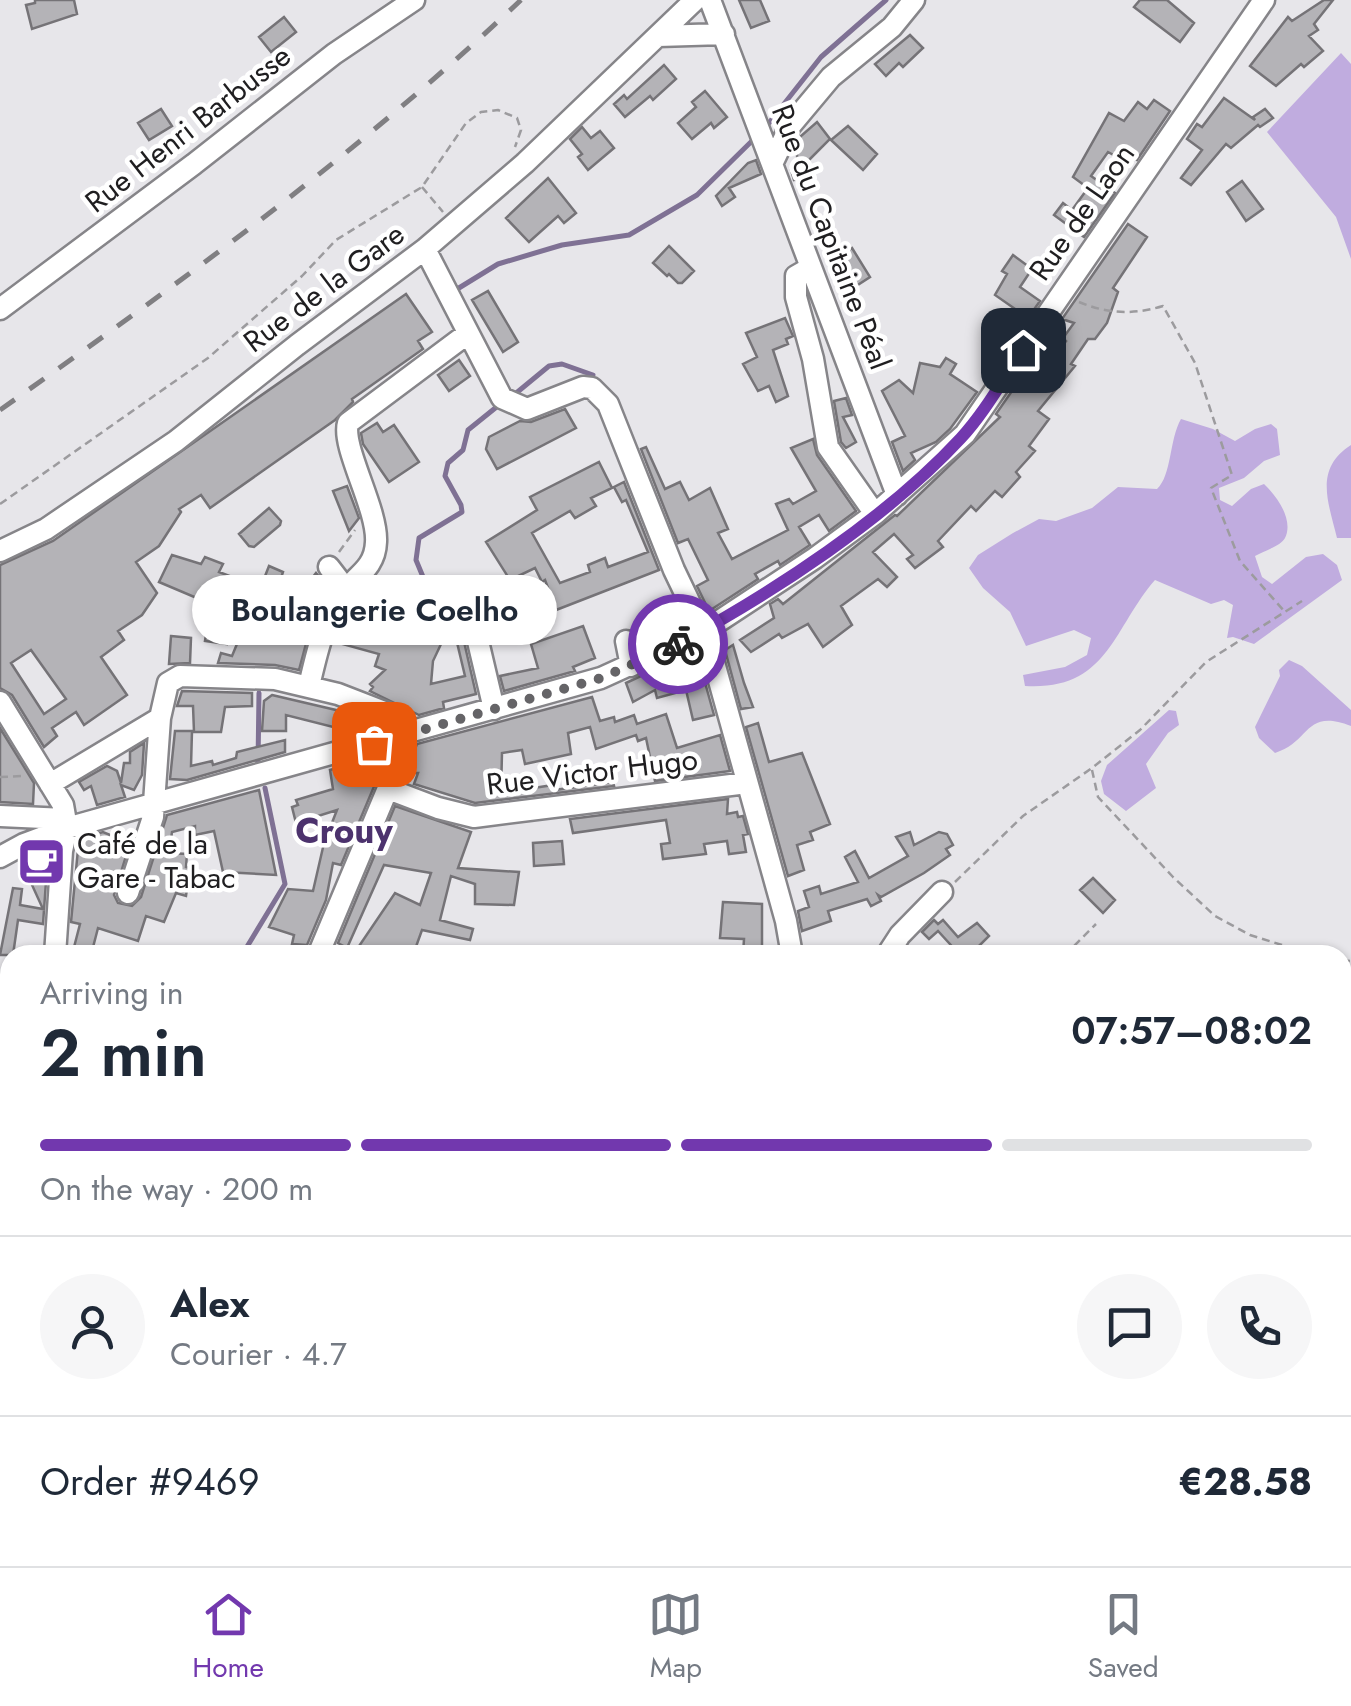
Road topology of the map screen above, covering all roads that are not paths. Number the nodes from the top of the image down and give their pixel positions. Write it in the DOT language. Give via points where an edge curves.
graph roads {
  1 [pos="414,0"];
  2 [pos="695,0"];
  3 [pos="710,0"];
  4 [pos="914,0"];
  5 [pos="1264,0"];
  6 [pos="724,34"];
  7 [pos="658,36"];
  8 [pos="772,164"];
  9 [pos="425,249"];
  10 [pos="810,268"];
  11 [pos="0,309"];
  12 [pos="466,334"];
  13 [pos="897,495"];
  14 [pos="874,514"];
  15 [pos="0,551"];
  16 [pos="328,567"];
  17 [pos="346,589"];
  18 [pos="704,630"];
  19 [pos="626,641"];
  20 [pos="632,666"];
  21 [pos="310,686"];
  22 [pos="0,702"];
  23 [pos="494,709"];
  24 [pos="160,718"];
  25 [pos="403,736"];
  26 [pos="50,784"];
  27 [pos="747,784"];
  28 [pos="388,788"];
  29 [pos="156,804"];
  30 [pos="0,816"];
  31 [pos="66,824"];
  32 [pos="0,858"];
  33 [pos="942,892"];
  34 [pos="128,893"];
  35 [pos="56,945"];
  36 [pos="322,945"];
  37 [pos="790,945"];
  38 [pos="893,945"];
  1 -- 11 [label="street, Rue Henri Barbusse"];
  2 -- 7 [label="street, Rue de la Gare"];
  3 -- 6 [label="street, Rue du Capitaine Péal"];
  4 -- 8 [label="street" via="831,77 790,126"];
  5 -- 13 [label="street, Rue de Laon" via="965,434"];
  6 -- 7 [label="street"];
  6 -- 8 [label="street, Rue du Capitaine Péal"];
  7 -- 9 [label="street, Rue de la Gare"];
  8 -- 10 [label="street, Rue du Capitaine Péal"];
  9 -- 12 [label="street"];
  9 -- 15 [label="street, Rue de la Gare" via="176,441 46,529"];
  10 -- 13 [label="street, Rue du Capitaine Péal"];
  10 -- 14 [label="street" via="796,276 796,297 828,447"];
  12 -- 17 [label="street" via="338,428 364,483 376,544 368,569"];
  12 -- 18 [label="street" via="512,405 528,409 582,387 608,404"];
  13 -- 14 [label="street, Rue de Laon"];
  14 -- 18 [label="street, Rue de Laon"];
  16 -- 17 [label="street"];
  17 -- 21 [label="street" via="318,644"];
  17 -- 23 [label="street" via="411,617 457,596 468,599"];
  18 -- 20 [label="street, Rue de Laon"];
  18 -- 27 [label="street"];
  19 -- 20 [label="street"];
  20 -- 23 [label="street, Rue de Laon"];
  21 -- 24 [label="street" via="274,678 180,676 168,684"];
  21 -- 25 [label="street" via="387,713"];
  22 -- 26 [label="street"];
  23 -- 25 [label="street, Rue de Laon"];
  24 -- 26 [label="street"];
  24 -- 29 [label="street"];
  25 -- 28 [label="street"];
  25 -- 29 [label="street, Rue de Laon"];
  26 -- 31 [label="street"];
  27 -- 28 [label="street, Rue Victor Hugo" via="474,817"];
  27 -- 37 [label="street"];
  28 -- 36 [label="street"];
  29 -- 31 [label="street, Rue de Laon"];
  29 -- 34 [label="street"];
  30 -- 31 [label="street"];
  31 -- 32 [label="street"];
  31 -- 35 [label="street"];
  33 -- 38 [label="street"];
}
